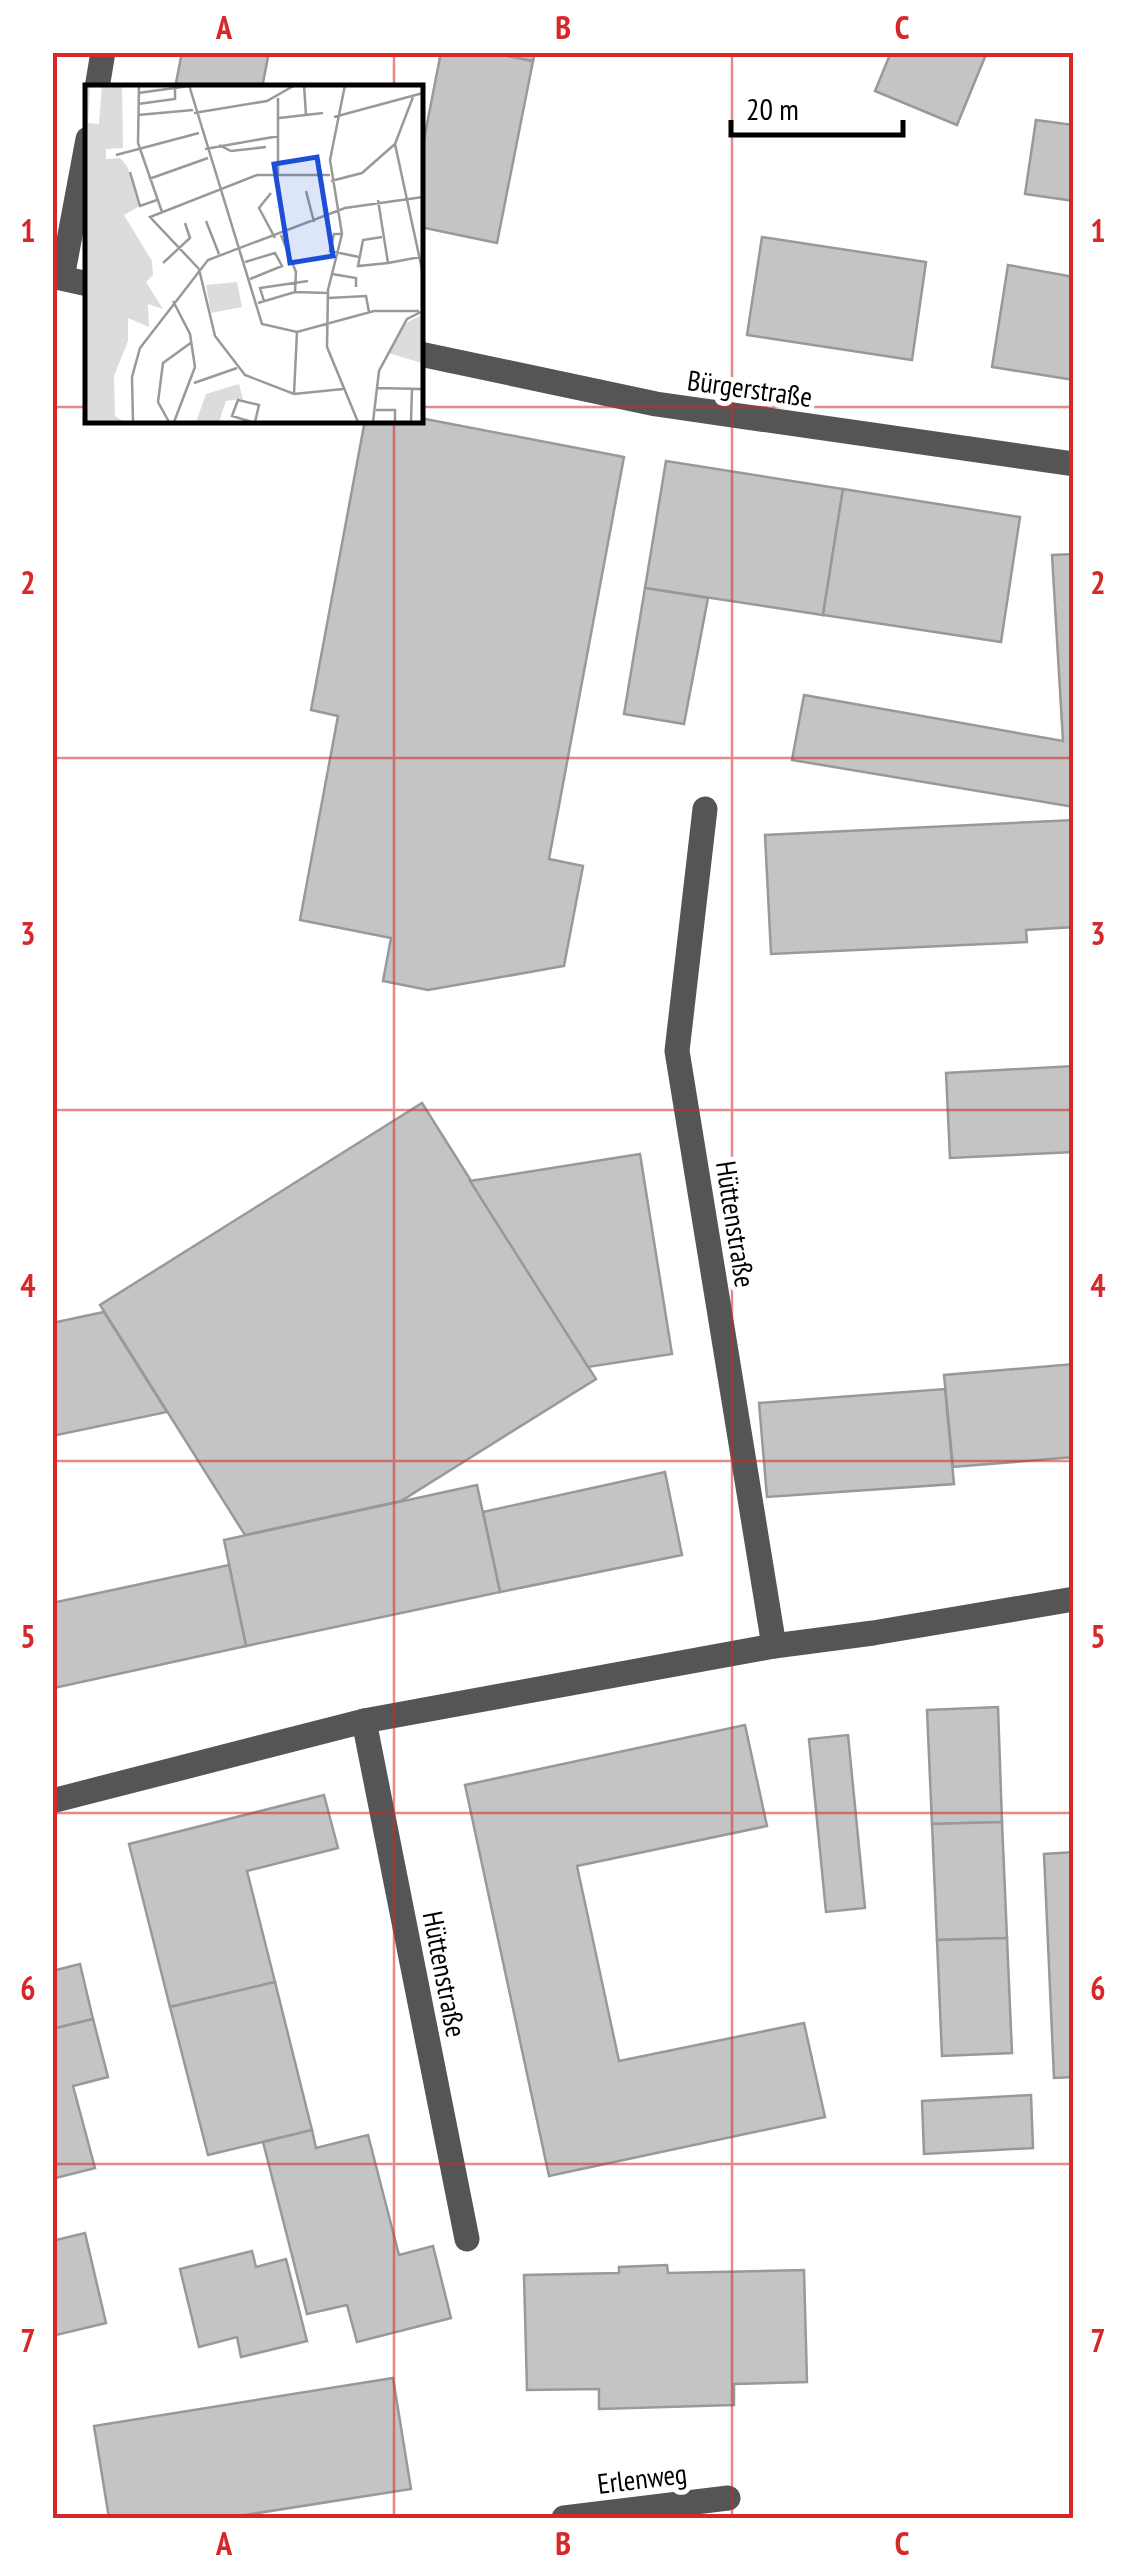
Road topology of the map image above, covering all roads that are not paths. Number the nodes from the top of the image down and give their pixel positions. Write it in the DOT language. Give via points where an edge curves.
graph roads {
  1 [pos="103,52"];
  2 [pos="98,85"];
  3 [pos="85,151"];
  4 [pos="57,277"];
  5 [pos="85,283"];
  6 [pos="422,354"];
  7 [pos="1074,464"];
  8 [pos="705,809"];
  9 [pos="1074,1599"];
  10 [pos="774,1646"];
  11 [pos="364,1721"];
  12 [pos="52,1802"];
  13 [pos="467,2239"];
  14 [pos="728,2498"];
  15 [pos="564,2518"];
  1 -- 2 [label="street"];
  3 -- 4 [label="street"];
  4 -- 5 [label="street"];
  6 -- 7 [label="street, Bürgerstraße" via="656,404"];
  8 -- 10 [label="street, Hüttenstraße" via="677,1051"];
  9 -- 10 [label="street"];
  10 -- 11 [label="street"];
  11 -- 12 [label="street"];
  11 -- 13 [label="street, Hüttenstraße"];
  14 -- 15 [label="street, Erlenweg"];
}
